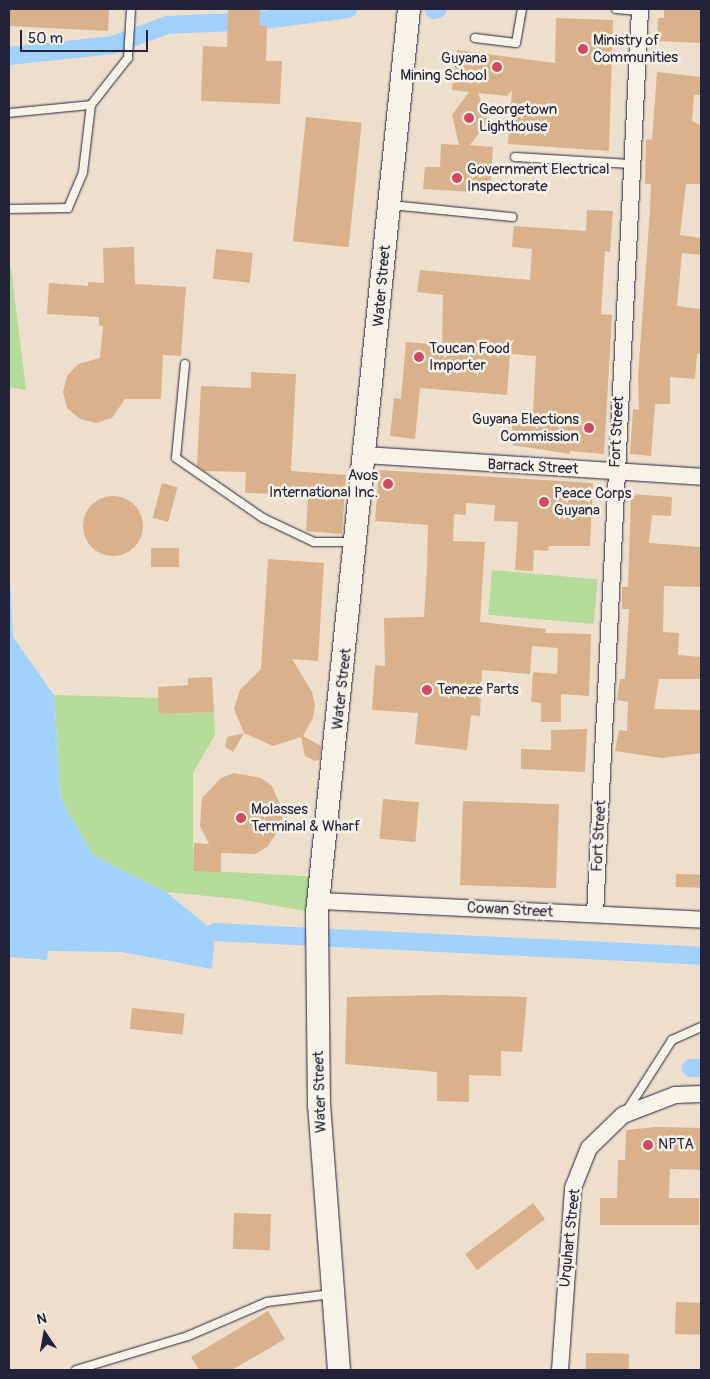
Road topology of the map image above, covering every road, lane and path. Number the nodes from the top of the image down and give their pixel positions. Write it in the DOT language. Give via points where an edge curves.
graph roads {
  1 [pos="131,9"];
  2 [pos="409,9"];
  3 [pos="522,9"];
  4 [pos="616,9"];
  5 [pos="639,10"];
  6 [pos="475,38"];
  7 [pos="91,105"];
  8 [pos="9,113"];
  9 [pos="515,157"];
  10 [pos="631,164"];
  11 [pos="389,205"];
  12 [pos="9,209"];
  13 [pos="512,217"];
  14 [pos="185,364"];
  15 [pos="365,455"];
  16 [pos="615,472"];
  17 [pos="701,477"];
  18 [pos="357,542"];
  19 [pos="318,907"];
  20 [pos="595,914"];
  21 [pos="701,920"];
  22 [pos="701,1027"];
  23 [pos="701,1094"];
  24 [pos="623,1115"];
  25 [pos="334,1293"];
  26 [pos="76,1370"];
  27 [pos="339,1370"];
  28 [pos="560,1370"];
  1 -- 7 [label="lane" via="128,58"];
  2 -- 11 [label="street, Water Street"];
  3 -- 6 [label="lane" via="516,43"];
  4 -- 5 [label="lane"];
  5 -- 10 [label="street, Fort Street"];
  7 -- 8 [label="lane"];
  7 -- 12 [label="lane" via="83,172 68,208"];
  9 -- 10 [label="lane"];
  10 -- 16 [label="street, Fort Street"];
  11 -- 13 [label="lane"];
  11 -- 15 [label="street, Water Street"];
  14 -- 18 [label="lane" via="176,458 264,518 314,542"];
  15 -- 16 [label="street, Barrack Street"];
  15 -- 18 [label="street, Water Street"];
  16 -- 17 [label="street, Barrack Street"];
  16 -- 20 [label="street, Fort Street"];
  18 -- 19 [label="street, Water Street"];
  19 -- 20 [label="street, Cowan Street"];
  19 -- 25 [label="street, Water Street" via="319,1106"];
  20 -- 21 [label="street, Cowan Street"];
  22 -- 24 [label="lane" via="672,1040"];
  23 -- 24 [label="street, Urquhart Street" via="675,1095"];
  24 -- 28 [label="street, Urquhart Street" via="589,1148 573,1188"];
  25 -- 26 [label="lane" via="267,1302 188,1336"];
  25 -- 27 [label="street, Water Street"];
}
